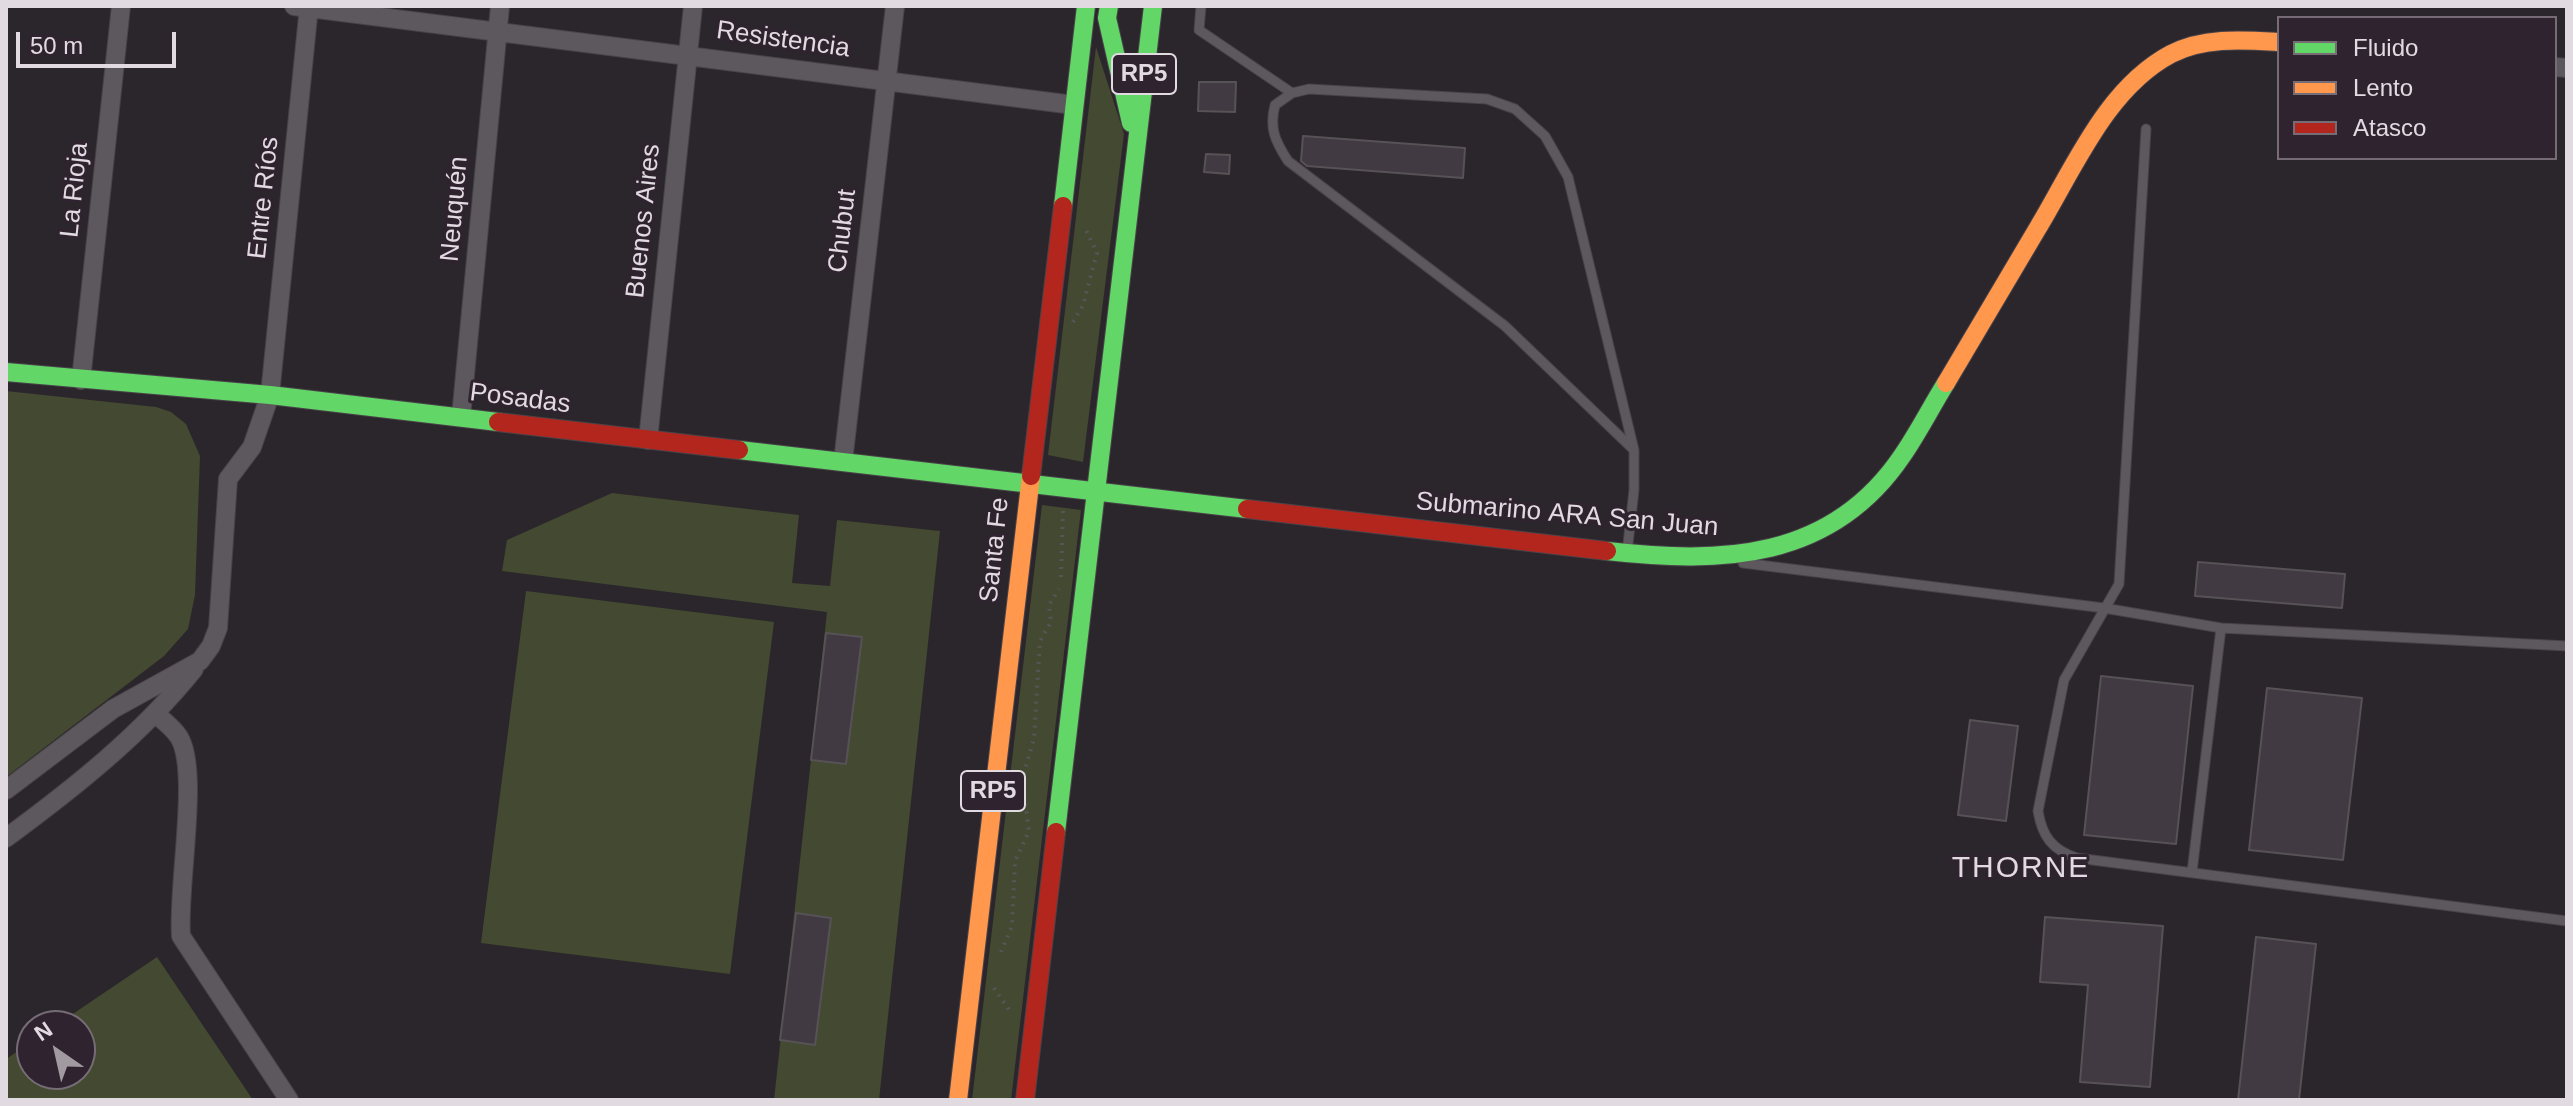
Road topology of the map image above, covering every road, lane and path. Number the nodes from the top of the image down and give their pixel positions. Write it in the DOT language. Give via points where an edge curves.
graph roads {
  1 [pos="121,6"];
  2 [pos="304,6"];
  3 [pos="500,6"];
  4 [pos="693,6"];
  5 [pos="895,6"];
  6 [pos="1086,6"];
  7 [pos="1109,6"];
  8 [pos="1153,6"];
  9 [pos="1201,6"];
  10 [pos="497,33"];
  11 [pos="2277,42"];
  12 [pos="687,53"];
  13 [pos="887,80"];
  14 [pos="1292,93"];
  15 [pos="1074,105"];
  16 [pos="2146,129"];
  17 [pos="1136,143"];
  18 [pos="1081,223"];
  19 [pos="1071,325"];
  20 [pos="6,372"];
  21 [pos="81,380"];
  22 [pos="270,395"];
  23 [pos="461,417"];
  24 [pos="648,440"];
  25 [pos="1634,450"];
  26 [pos="843,462"];
  27 [pos="1028,483"];
  28 [pos="1064,487"];
  29 [pos="1097,492"];
  30 [pos="1627,553"];
  31 [pos="1704,558"];
  32 [pos="2104,608"];
  33 [pos="2221,628"];
  34 [pos="2567,646"];
  35 [pos="200,661"];
  36 [pos="157,715"];
  37 [pos="6,790"];
  38 [pos="6,838"];
  39 [pos="2192,872"];
  40 [pos="2567,921"];
  41 [pos="997,959"];
  42 [pos="990,981"];
  43 [pos="1012,1017"];
  44 [pos="289,1100"];
  45 [pos="958,1100"];
  46 [pos="1025,1100"];
  1 -- 21 [label="street, La Rioja"];
  2 -- 10 [label="street, Resistencia"];
  2 -- 22 [label="street, Entre Ríos"];
  3 -- 10 [label="street, Neuquén"];
  4 -- 12 [label="street, Buenos Aires"];
  5 -- 13 [label="street, Chubut"];
  6 -- 15 [label="street, Santa Fe / RP5"];
  7 -- 17 [label="street" via="1107,18"];
  8 -- 17 [label="street, RP5"];
  9 -- 14 [label="lane" via="1199,30"];
  10 -- 12 [label="street, Resistencia"];
  10 -- 23 [label="street, Neuquén"];
  11 -- 31 [label="street, Submarino ARA San Juan" via="2215,40 2161,59 2137,76 2099,125 1901,458 1878,488 1824,531 1791,545"];
  12 -- 13 [label="street, Resistencia"];
  12 -- 24 [label="street, Buenos Aires"];
  13 -- 15 [label="street, Resistencia"];
  13 -- 26 [label="street, Chubut"];
  14 -- 25 [label="lane" via="1275,105 1271,123 1288,161 1505,326"];
  14 -- 25 [label="lane" via="1309,89 1487,99 1515,109 1545,136 1568,177"];
  15 -- 27 [label="street, Santa Fe / RP5"];
  16 -- 32 [label="lane" via="2119,584"];
  17 -- 29 [label="street, RP5"];
  18 -- 19 [label="path" via="1097,253 1083,305"];
  20 -- 21 [label="street, Posadas"];
  21 -- 22 [label="street, Posadas"];
  22 -- 23 [label="street, Posadas"];
  22 -- 35 [label="street, Entre Ríos" via="252,447 228,479 218,628"];
  23 -- 24 [label="street, Posadas"];
  24 -- 26 [label="street, Posadas"];
  25 -- 30 [label="lane"];
  26 -- 27 [label="street, Posadas"];
  27 -- 28 [label="street, Submarino ARA San Juan"];
  27 -- 45 [label="street, Santa Fe / RP5"];
  28 -- 29 [label="street, Submarino ARA San Juan"];
  28 -- 41 [label="path" via="1061,579 1049,605 1051,622 1040,641 1034,739 1022,779 1029,831 1015,861 1012,926"];
  29 -- 30 [label="street, Submarino ARA San Juan"];
  29 -- 46 [label="street, RP5"];
  30 -- 31 [label="street, Submarino ARA San Juan"];
  31 -- 32 [label="lane"];
  32 -- 33 [label="lane"];
  32 -- 39 [label="lane" via="2078,651 2055,710 2038,811 2041,828 2061,853 2077,858"];
  33 -- 34 [label="lane"];
  33 -- 39 [label="lane"];
  35 -- 36 [label="street, Entre Ríos"];
  35 -- 37 [label="street" via="113,709"];
  36 -- 38 [label="street, Entre Ríos"];
  36 -- 44 [label="street" via="179,737 190,778 178,905 181,936"];
  39 -- 40 [label="lane"];
  42 -- 43 [label="path"];
}
